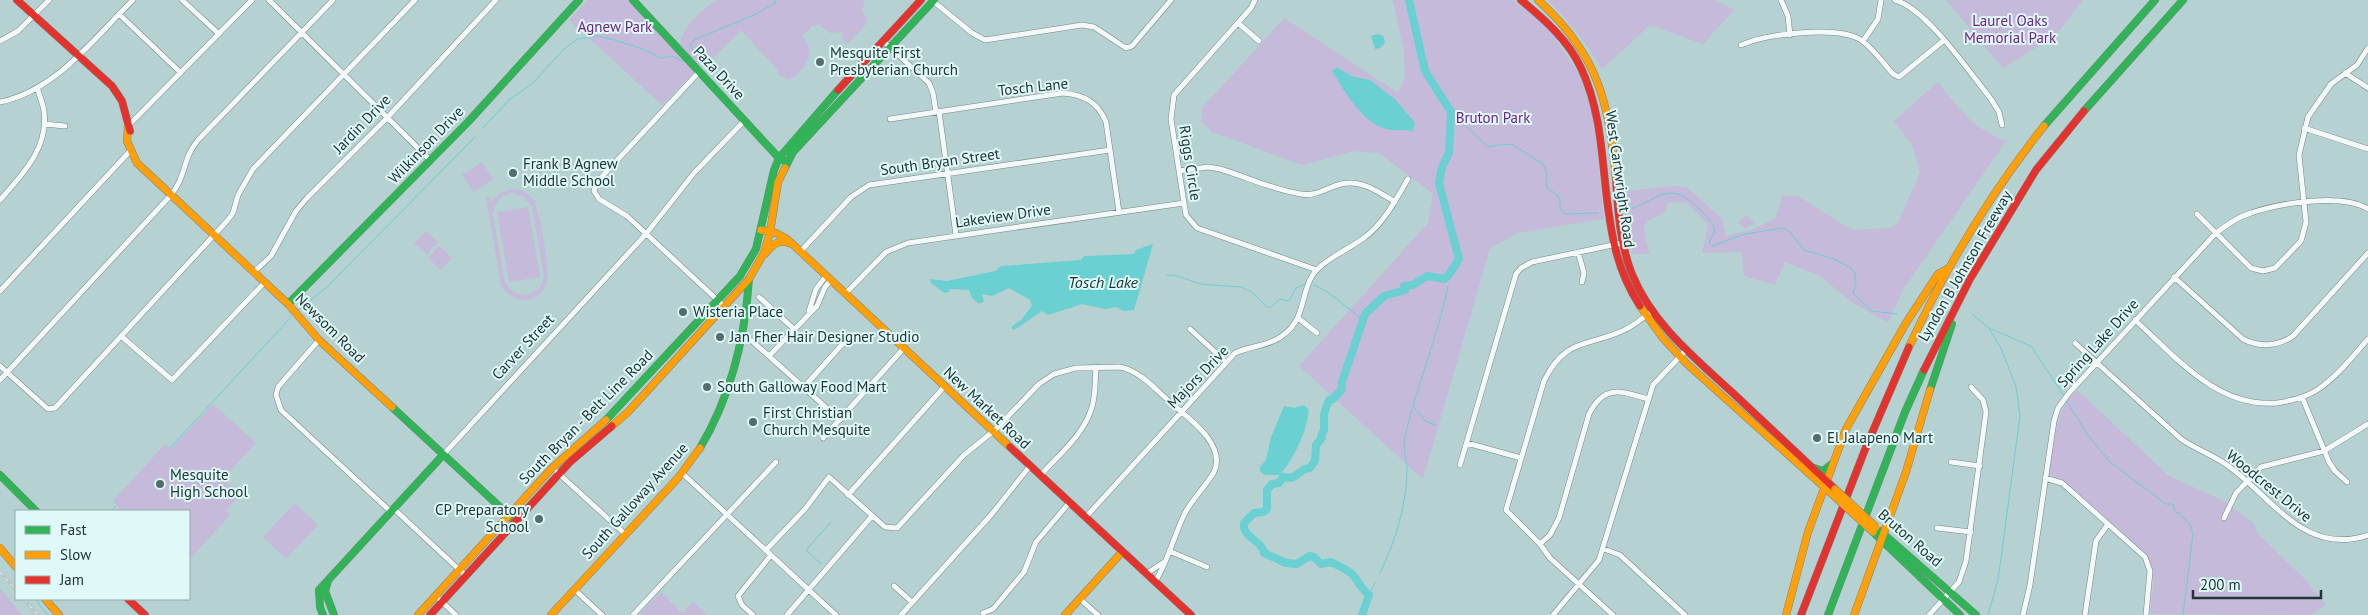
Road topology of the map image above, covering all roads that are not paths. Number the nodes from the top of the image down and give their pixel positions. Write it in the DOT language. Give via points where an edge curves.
graph roads {
  1 [pos="17,0"];
  2 [pos="49,0"];
  3 [pos="133,0"];
  4 [pos="182,0"];
  5 [pos="252,0"];
  6 [pos="268,0"];
  7 [pos="333,0"];
  8 [pos="414,0"];
  9 [pos="496,0"];
  10 [pos="579,0"];
  11 [pos="633,0"];
  12 [pos="921,0"];
  13 [pos="933,0"];
  14 [pos="1171,0"];
  15 [pos="1255,0"];
  16 [pos="1521,0"];
  17 [pos="1538,0"];
  18 [pos="1781,0"];
  19 [pos="1881,0"];
  20 [pos="1895,0"];
  21 [pos="2154,0"];
  22 [pos="2183,0"];
  23 [pos="913,9"];
  24 [pos="119,14"];
  25 [pos="34,15"];
  26 [pos="920,15"];
  27 [pos="1238,23"];
  28 [pos="219,34"];
  29 [pos="301,34"];
  30 [pos="1790,35"];
  31 [pos="0,41"];
  32 [pos="883,41"];
  33 [pos="1259,41"];
  34 [pos="1864,41"];
  35 [pos="1944,41"];
  36 [pos="1741,44"];
  37 [pos="890,48"];
  38 [pos="2368,48"];
  39 [pos="78,55"];
  40 [pos="699,72"];
  41 [pos="181,73"];
  42 [pos="2345,73"];
  43 [pos="344,75"];
  44 [pos="1600,84"];
  45 [pos="1590,87"];
  46 [pos="37,88"];
  47 [pos="2368,88"];
  48 [pos="838,91"];
  49 [pos="844,97"];
  50 [pos="0,102"];
  51 [pos="818,112"];
  52 [pos="938,112"];
  53 [pos="387,118"];
  54 [pos="824,118"];
  55 [pos="890,119"];
  56 [pos="745,120"];
  57 [pos="44,124"];
  58 [pos="2002,125"];
  59 [pos="65,126"];
  60 [pos="128,126"];
  61 [pos="2304,128"];
  62 [pos="2368,149"];
  63 [pos="131,150"];
  64 [pos="1110,150"];
  65 [pos="779,158"];
  66 [pos="430,160"];
  67 [pos="787,162"];
  68 [pos="1179,171"];
  69 [pos="947,174"];
  70 [pos="1604,175"];
  71 [pos="1615,175"];
  72 [pos="1408,179"];
  73 [pos="171,195"];
  74 [pos="0,200"];
  75 [pos="1395,202"];
  76 [pos="2303,203"];
  77 [pos="1184,204"];
  78 [pos="2368,209"];
  79 [pos="1119,212"];
  80 [pos="2197,214"];
  81 [pos="761,230"];
  82 [pos="770,232"];
  83 [pos="646,234"];
  84 [pos="2215,234"];
  85 [pos="214,235"];
  86 [pos="956,235"];
  87 [pos="1994,240"];
  88 [pos="1622,243"];
  89 [pos="792,244"];
  90 [pos="1614,245"];
  91 [pos="756,249"];
  92 [pos="800,252"];
  93 [pos="1578,252"];
  94 [pos="2368,253"];
  95 [pos="761,260"];
  96 [pos="1949,267"];
  97 [pos="1317,270"];
  98 [pos="254,272"];
  99 [pos="2174,277"];
  100 [pos="749,278"];
  101 [pos="828,278"];
  102 [pos="264,282"];
  103 [pos="1582,282"];
  104 [pos="0,291"];
  105 [pos="737,293"];
  106 [pos="845,294"];
  107 [pos="759,297"];
  108 [pos="718,301"];
  109 [pos="748,301"];
  110 [pos="288,304"];
  111 [pos="725,307"];
  112 [pos="1652,312"];
  113 [pos="1645,316"];
  114 [pos="1298,318"];
  115 [pos="2135,320"];
  116 [pos="794,329"];
  117 [pos="1190,329"];
  118 [pos="1317,333"];
  119 [pos="121,336"];
  120 [pos="684,338"];
  121 [pos="847,339"];
  122 [pos="2368,339"];
  123 [pos="320,340"];
  124 [pos="752,341"];
  125 [pos="691,344"];
  126 [pos="2075,344"];
  127 [pos="904,348"];
  128 [pos="1686,350"];
  129 [pos="769,356"];
  130 [pos="1679,357"];
  131 [pos="1226,362"];
  132 [pos="2096,363"];
  133 [pos="0,366"];
  134 [pos="1096,367"];
  135 [pos="7,373"];
  136 [pos="0,380"];
  137 [pos="804,387"];
  138 [pos="944,387"];
  139 [pos="1972,387"];
  140 [pos="2302,397"];
  141 [pos="1648,399"];
  142 [pos="1181,412"];
  143 [pos="840,420"];
  144 [pos="2368,424"];
  145 [pos="1772,430"];
  146 [pos="993,432"];
  147 [pos="1766,437"];
  148 [pos="823,438"];
  149 [pos="1467,443"];
  150 [pos="2324,451"];
  151 [pos="443,455"];
  152 [pos="1795,456"];
  153 [pos="1521,458"];
  154 [pos="776,462"];
  155 [pos="1951,462"];
  156 [pos="1832,464"];
  157 [pos="1460,465"];
  158 [pos="1030,466"];
  159 [pos="1980,466"];
  160 [pos="1812,467"];
  161 [pos="552,468"];
  162 [pos="682,473"];
  163 [pos="559,474"];
  164 [pos="0,475"];
  165 [pos="1040,476"];
  166 [pos="2045,478"];
  167 [pos="2247,480"];
  168 [pos="2347,482"];
  169 [pos="1824,484"];
  170 [pos="848,494"];
  171 [pos="1069,503"];
  172 [pos="35,510"];
  173 [pos="392,510"];
  174 [pos="727,514"];
  175 [pos="509,515"];
  176 [pos="872,516"];
  177 [pos="1085,518"];
  178 [pos="2224,518"];
  179 [pos="516,521"];
  180 [pos="2108,524"];
  181 [pos="1937,528"];
  182 [pos="1970,532"];
  183 [pos="625,534"];
  184 [pos="2368,535"];
  185 [pos="1882,537"];
  186 [pos="1540,544"];
  187 [pos="481,546"];
  188 [pos="0,548"];
  189 [pos="1604,549"];
  190 [pos="766,550"];
  191 [pos="1169,551"];
  192 [pos="488,552"];
  193 [pos="1122,552"];
  194 [pos="771,554"];
  195 [pos="1164,562"];
  196 [pos="15,566"];
  197 [pos="1207,566"];
  198 [pos="459,570"];
  199 [pos="1146,574"];
  200 [pos="466,576"];
  201 [pos="329,578"];
  202 [pos="1155,582"];
  203 [pos="1579,584"];
  204 [pos="894,586"];
  205 [pos="574,589"];
  206 [pos="808,590"];
  207 [pos="1951,592"];
  208 [pos="435,596"];
  209 [pos="1080,599"];
  210 [pos="46,600"];
  211 [pos="129,600"];
  212 [pos="1943,600"];
  213 [pos="442,602"];
  214 [pos="912,602"];
  215 [pos="983,613"];
  216 [pos="59,615"];
  217 [pos="145,615"];
  218 [pos="323,615"];
  219 [pos="334,615"];
  220 [pos="418,615"];
  221 [pos="430,615"];
  222 [pos="456,615"];
  223 [pos="551,615"];
  224 [pos="602,615"];
  225 [pos="633,615"];
  226 [pos="753,615"];
  227 [pos="787,615"];
  228 [pos="836,615"];
  229 [pos="901,615"];
  230 [pos="1066,615"];
  231 [pos="1098,615"];
  232 [pos="1191,615"];
  233 [pos="1553,615"];
  234 [pos="1613,615"];
  235 [pos="1685,615"];
  236 [pos="1786,615"];
  237 [pos="1801,615"];
  238 [pos="1828,615"];
  239 [pos="1854,615"];
  240 [pos="1929,615"];
  241 [pos="1960,615"];
  242 [pos="1976,615"];
  243 [pos="2023,615"];
  244 [pos="2085,615"];
  245 [pos="2146,615"];
  1 -- 25 [label="main road, Newsom Road"];
  2 -- 25 [label="street"];
  3 -- 24 [label="street"];
  4 -- 28 [label="street"];
  5 -- 28 [label="street"];
  6 -- 29 [label="street"];
  7 -- 29 [label="street"];
  8 -- 43 [label="street"];
  9 -- 53 [label="street, Jardin Drive"];
  10 -- 66 [label="main road, Wilkinson Drive"];
  11 -- 40 [label="main road, Paza Drive"];
  12 -- 23 [label="main road"];
  13 -- 14 [label="street" via="985,40 1082,25 1098,29 1126,48 1132,46"];
  13 -- 26 [label="main road, South Bryan - Belt Line Road"];
  15 -- 27 [label="street, Riggs Circle"];
  16 -- 45 [label="main road, West Cartwright Road" via="1560,34 1581,65"];
  17 -- 44 [label="main road, West Cartwright Road" via="1573,34"];
  18 -- 30 [label="street" via="1788,16"];
  19 -- 34 [label="street" via="1878,19"];
  20 -- 35 [label="street" via="1914,8"];
  21 -- 96 [label="main road, Lyndon B Johnson Freeway" via="2040,132 1998,189"];
  22 -- 87 [label="main road, Lyndon B Johnson Freeway" via="2055,145"];
  23 -- 26 [label="main road"];
  23 -- 32 [label="main road"];
  24 -- 39 [label="street"];
  24 -- 41 [label="street"];
  25 -- 31 [label="street" via="18,31"];
  25 -- 39 [label="main road, Newsom Road"];
  26 -- 37 [label="main road, South Bryan - Belt Line Road"];
  27 -- 33 [label="street"];
  27 -- 68 [label="street, Riggs Circle" via="1174,95 1171,119"];
  28 -- 41 [label="street"];
  29 -- 43 [label="street"];
  29 -- 73 [label="street" via="198,140 186,158 182,180"];
  30 -- 34 [label="street" via="1839,31"];
  30 -- 36 [label="street"];
  32 -- 37 [label="street"];
  32 -- 48 [label="main road"];
  34 -- 35 [label="street" via="1899,77"];
  35 -- 58 [label="street" via="1991,99"];
  37 -- 49 [label="main road, South Bryan - Belt Line Road"];
  37 -- 52 [label="street" via="929,83"];
  38 -- 42 [label="street" via="2357,65"];
  39 -- 46 [label="street"];
  39 -- 60 [label="main road, Newsom Road" via="119,95 126,110"];
  40 -- 56 [label="main road, Paza Drive"];
  40 -- 83 [label="street" via="594,188 598,197 624,213"];
  41 -- 60 [label="street"];
  42 -- 47 [label="street"];
  42 -- 61 [label="street" via="2331,84"];
  43 -- 53 [label="street"];
  43 -- 85 [label="street" via="253,169 238,195 233,213"];
  44 -- 45 [label="main road"];
  44 -- 71 [label="main road, West Cartwright Road" via="1610,121"];
  45 -- 70 [label="main road, West Cartwright Road" via="1600,124"];
  46 -- 50 [label="street"];
  46 -- 57 [label="street"];
  48 -- 49 [label="main road"];
  48 -- 51 [label="main road"];
  49 -- 54 [label="main road, South Bryan - Belt Line Road"];
  51 -- 54 [label="main road"];
  51 -- 65 [label="main road"];
  52 -- 55 [label="street, Tosch Lane"];
  52 -- 64 [label="street, Tosch Lane" via="1063,93 1077,94 1100,109 1106,122"];
  52 -- 69 [label="street"];
  53 -- 66 [label="street"];
  53 -- 98 [label="street, Jardin Drive" via="296,211 278,246"];
  54 -- 67 [label="main road, South Bryan - Belt Line Road"];
  56 -- 65 [label="main road, Paza Drive"];
  56 -- 83 [label="street, Carver Street" via="694,174"];
  57 -- 59 [label="street"];
  57 -- 74 [label="street" via="32,162"];
  60 -- 63 [label="main road, Newsom Road"];
  61 -- 62 [label="street"];
  61 -- 76 [label="street" via="2299,155"];
  63 -- 73 [label="main road, Newsom Road" via="137,163"];
  63 -- 104 [label="street"];
  64 -- 69 [label="street, South Bryan Street"];
  64 -- 79 [label="street, Tosch Lane"];
  65 -- 67 [label="main road, Paza Drive"];
  65 -- 81 [label="main road, South Bryan - Belt Line Road"];
  66 -- 110 [label="main road, Wilkinson Drive"];
  67 -- 82 [label="main road, South Bryan - Belt Line Road" via="778,182"];
  68 -- 75 [label="street" via="1208,167 1220,169 1309,195 1342,184 1361,184"];
  68 -- 77 [label="street, Riggs Circle"];
  69 -- 86 [label="street"];
  69 -- 92 [label="street, South Bryan Street" via="881,183 859,191"];
  70 -- 71 [label="main road"];
  70 -- 90 [label="main road, West Cartwright Road"];
  71 -- 88 [label="main road, West Cartwright Road"];
  72 -- 75 [label="street"];
  73 -- 85 [label="main road, Newsom Road"];
  73 -- 135 [label="street"];
  75 -- 97 [label="street" via="1367,236"];
  76 -- 78 [label="street, Spring Lake Drive" via="2346,202"];
  76 -- 84 [label="street, Spring Lake Drive" via="2251,213"];
  76 -- 84 [label="street" via="2306,222 2301,241 2275,268 2263,271 2251,268"];
  77 -- 79 [label="street, Lakeview Drive"];
  77 -- 97 [label="street, Riggs Circle" via="1186,215 1198,228"];
  79 -- 86 [label="street, Lakeview Drive"];
  80 -- 84 [label="street"];
  81 -- 82 [label="main road, New Market Road"];
  81 -- 91 [label="main road, South Bryan - Belt Line Road"];
  82 -- 89 [label="main road, New Market Road" via="782,235"];
  82 -- 95 [label="main road, South Bryan - Belt Line Road"];
  83 -- 108 [label="street"];
  83 -- 151 [label="street, Carver Street"];
  84 -- 99 [label="street, Spring Lake Drive"];
  85 -- 98 [label="main road, Newsom Road"];
  85 -- 119 [label="street"];
  86 -- 106 [label="street, Lakeview Drive" via="896,246 880,257"];
  87 -- 185 [label="main road" via="1943,344 1916,442"];
  87 -- 238 [label="main road, Lyndon B Johnson Freeway" via="1955,305 1918,382"];
  88 -- 90 [label="street"];
  88 -- 112 [label="main road, West Cartwright Road" via="1629,268"];
  89 -- 92 [label="main road, New Market Road"];
  89 -- 95 [label="main road" via="778,240"];
  90 -- 93 [label="street"];
  90 -- 113 [label="main road, West Cartwright Road" via="1625,278"];
  91 -- 100 [label="main road" via="747,274"];
  91 -- 108 [label="main road, South Bryan - Belt Line Road" via="740,276"];
  92 -- 101 [label="main road, New Market Road"];
  93 -- 103 [label="street" via="1584,273"];
  93 -- 149 [label="street" via="1532,262 1516,274"];
  94 -- 99 [label="street" via="2293,336 2272,345 2252,343 2244,338"];
  95 -- 100 [label="main road, South Bryan - Belt Line Road"];
  96 -- 156 [label="main road" via="1938,274 1889,350 1855,411"];
  96 -- 237 [label="main road, Lyndon B Johnson Freeway" via="1892,382"];
  97 -- 114 [label="street, Majors Drive"];
  98 -- 102 [label="main road, Newsom Road"];
  99 -- 115 [label="street, Spring Lake Drive"];
  100 -- 105 [label="main road, South Bryan - Belt Line Road"];
  100 -- 109 [label="main road, South Galloway Avenue"];
  101 -- 106 [label="main road, New Market Road"];
  101 -- 116 [label="street" via="816,289 808,313"];
  102 -- 110 [label="main road, Newsom Road"];
  102 -- 119 [label="street" via="172,380"];
  105 -- 109 [label="main road"];
  105 -- 111 [label="main road, South Bryan - Belt Line Road"];
  106 -- 127 [label="main road, New Market Road"];
  107 -- 116 [label="street"];
  108 -- 111 [label="street"];
  108 -- 120 [label="main road, South Bryan - Belt Line Road"];
  109 -- 162 [label="main road, South Galloway Avenue" via="727,395 706,439"];
  110 -- 123 [label="main road, Newsom Road"];
  111 -- 125 [label="main road, South Bryan - Belt Line Road"];
  112 -- 113 [label="street"];
  112 -- 128 [label="main road, West Cartwright Road"];
  113 -- 130 [label="main road, West Cartwright Road"];
  113 -- 153 [label="street" via="1621,332 1579,343 1562,355 1544,381"];
  114 -- 118 [label="street"];
  114 -- 131 [label="street, Majors Drive" via="1283,336 1242,350"];
  115 -- 132 [label="street, Spring Lake Drive"];
  115 -- 140 [label="street" via="2212,388 2235,399 2267,404"];
  116 -- 129 [label="street"];
  117 -- 131 [label="street"];
  119 -- 135 [label="street" via="55,408 48,409"];
  120 -- 125 [label="main road"];
  120 -- 161 [label="main road, South Bryan - Belt Line Road" via="616,411"];
  121 -- 137 [label="street"];
  122 -- 140 [label="street" via="2336,375 2316,391"];
  123 -- 151 [label="main road, Newsom Road"];
  123 -- 173 [label="street" via="278,387 278,405"];
  124 -- 129 [label="street"];
  125 -- 163 [label="main road, South Bryan - Belt Line Road" via="628,412"];
  126 -- 132 [label="street, Woodcrest Drive"];
  127 -- 138 [label="main road, New Market Road"];
  127 -- 143 [label="street"];
  128 -- 130 [label="street"];
  128 -- 145 [label="main road, West Cartwright Road"];
  129 -- 137 [label="street"];
  130 -- 141 [label="street" via="1653,385"];
  130 -- 147 [label="main road, West Cartwright Road"];
  131 -- 142 [label="street, Majors Drive"];
  132 -- 166 [label="street, Spring Lake Drive" via="2060,404 2054,421"];
  132 -- 167 [label="street, Woodcrest Drive" via="2181,439 2230,466"];
  133 -- 135 [label="street"];
  134 -- 142 [label="street" via="1127,368"];
  134 -- 146 [label="street" via="1076,368 1048,378 1031,391"];
  134 -- 165 [label="street" via="1092,409 1086,422"];
  135 -- 136 [label="street"];
  137 -- 143 [label="street"];
  138 -- 146 [label="main road, New Market Road"];
  138 -- 170 [label="street"];
  139 -- 159 [label="street" via="1983,400 1986,412"];
  140 -- 150 [label="street"];
  141 -- 186 [label="street" via="1621,392 1609,393 1595,402 1560,518"];
  141 -- 189 [label="street"];
  142 -- 177 [label="street, Majors Drive"];
  142 -- 191 [label="street" via="1214,448 1216,462 1186,512"];
  143 -- 148 [label="street"];
  144 -- 150 [label="street"];
  145 -- 147 [label="main road"];
  145 -- 152 [label="main road, West Cartwright Road"];
  146 -- 158 [label="main road, New Market Road"];
  146 -- 176 [label="street" via="964,455 897,528 885,528"];
  147 -- 152 [label="main road, West Cartwright Road"];
  149 -- 153 [label="street"];
  149 -- 157 [label="street"];
  150 -- 167 [label="street" via="2261,467"];
  150 -- 168 [label="street" via="2335,471"];
  151 -- 173 [label="main road, Carver Street"];
  151 -- 175 [label="main road, Newsom Road"];
  152 -- 160 [label="main road, West Cartwright Road"];
  152 -- 169 [label="main road, West Cartwright Road"];
  153 -- 186 [label="street" via="1506,510"];
  154 -- 174 [label="street"];
  155 -- 159 [label="street"];
  156 -- 160 [label="main road" via="1823,470"];
  156 -- 169 [label="main road"];
  158 -- 165 [label="main road, New Market Road"];
  158 -- 214 [label="street" via="991,515"];
  159 -- 182 [label="street"];
  160 -- 169 [label="main road, West Cartwright Road"];
  161 -- 163 [label="street"];
  161 -- 175 [label="main road, South Bryan - Belt Line Road"];
  162 -- 174 [label="street"];
  162 -- 183 [label="main road, South Galloway Avenue"];
  163 -- 179 [label="main road, South Bryan - Belt Line Road"];
  163 -- 183 [label="street"];
  164 -- 172 [label="main road"];
  165 -- 171 [label="main road, New Market Road"];
  166 -- 180 [label="street" via="2062,483"];
  166 -- 243 [label="street, Spring Lake Drive"];
  167 -- 178 [label="street" via="2236,492"];
  167 -- 184 [label="street, Woodcrest Drive" via="2309,533 2345,541"];
  169 -- 185 [label="main road, Bruton Road, bridge"];
  169 -- 236 [label="main road"];
  170 -- 176 [label="street"];
  170 -- 190 [label="street" via="830,477"];
  171 -- 177 [label="main road, New Market Road"];
  171 -- 215 [label="street" via="1036,542 1024,572 993,609"];
  173 -- 198 [label="street"];
  173 -- 201 [label="main road, Carver Street"];
  174 -- 190 [label="street"];
  174 -- 225 [label="street"];
  175 -- 179 [label="main road, Newsom Road"];
  175 -- 187 [label="main road, South Bryan - Belt Line Road"];
  176 -- 206 [label="street"];
  177 -- 193 [label="main road, New Market Road"];
  179 -- 192 [label="main road, South Bryan - Belt Line Road"];
  180 -- 244 [label="street" via="2096,541"];
  180 -- 245 [label="street" via="2143,554 2148,564 2150,584"];
  181 -- 182 [label="street"];
  182 -- 207 [label="street" via="1962,575"];
  183 -- 205 [label="main road, South Galloway Avenue"];
  185 -- 207 [label="main road, Bruton Road"];
  185 -- 212 [label="main road, Bruton Road"];
  185 -- 239 [label="main road"];
  186 -- 203 [label="street" via="1550,558"];
  187 -- 192 [label="main road"];
  187 -- 198 [label="main road, South Bryan - Belt Line Road"];
  188 -- 196 [label="main road"];
  189 -- 203 [label="street" via="1594,569"];
  189 -- 235 [label="street" via="1620,555"];
  190 -- 194 [label="street"];
  191 -- 195 [label="street"];
  191 -- 197 [label="street"];
  192 -- 200 [label="main road, South Bryan - Belt Line Road"];
  193 -- 199 [label="main road, New Market Road"];
  193 -- 209 [label="main road"];
  194 -- 206 [label="street"];
  194 -- 226 [label="street" via="738,596"];
  195 -- 199 [label="street"];
  195 -- 202 [label="street"];
  198 -- 200 [label="street"];
  198 -- 208 [label="main road, South Bryan - Belt Line Road"];
  199 -- 202 [label="main road, New Market Road"];
  200 -- 213 [label="main road, South Bryan - Belt Line Road"];
  201 -- 218 [label="main road, Carver Street" via="319,590"];
  201 -- 219 [label="main road" via="325,591"];
  202 -- 232 [label="main road, New Market Road"];
  203 -- 233 [label="street"];
  203 -- 234 [label="street"];
  204 -- 214 [label="street"];
  205 -- 223 [label="main road, South Galloway Avenue"];
  205 -- 224 [label="street"];
  206 -- 227 [label="street"];
  206 -- 228 [label="street"];
  207 -- 212 [label="street"];
  207 -- 242 [label="main road, Bruton Road"];
  208 -- 213 [label="street"];
  208 -- 220 [label="main road, South Bryan - Belt Line Road"];
  209 -- 230 [label="main road"];
  209 -- 231 [label="street"];
  210 -- 216 [label="main road"];
  211 -- 217 [label="main road"];
  212 -- 240 [label="street"];
  212 -- 241 [label="main road, Bruton Road"];
  213 -- 221 [label="main road, South Bryan - Belt Line Road"];
  213 -- 222 [label="street"];
  214 -- 229 [label="street"];
}
